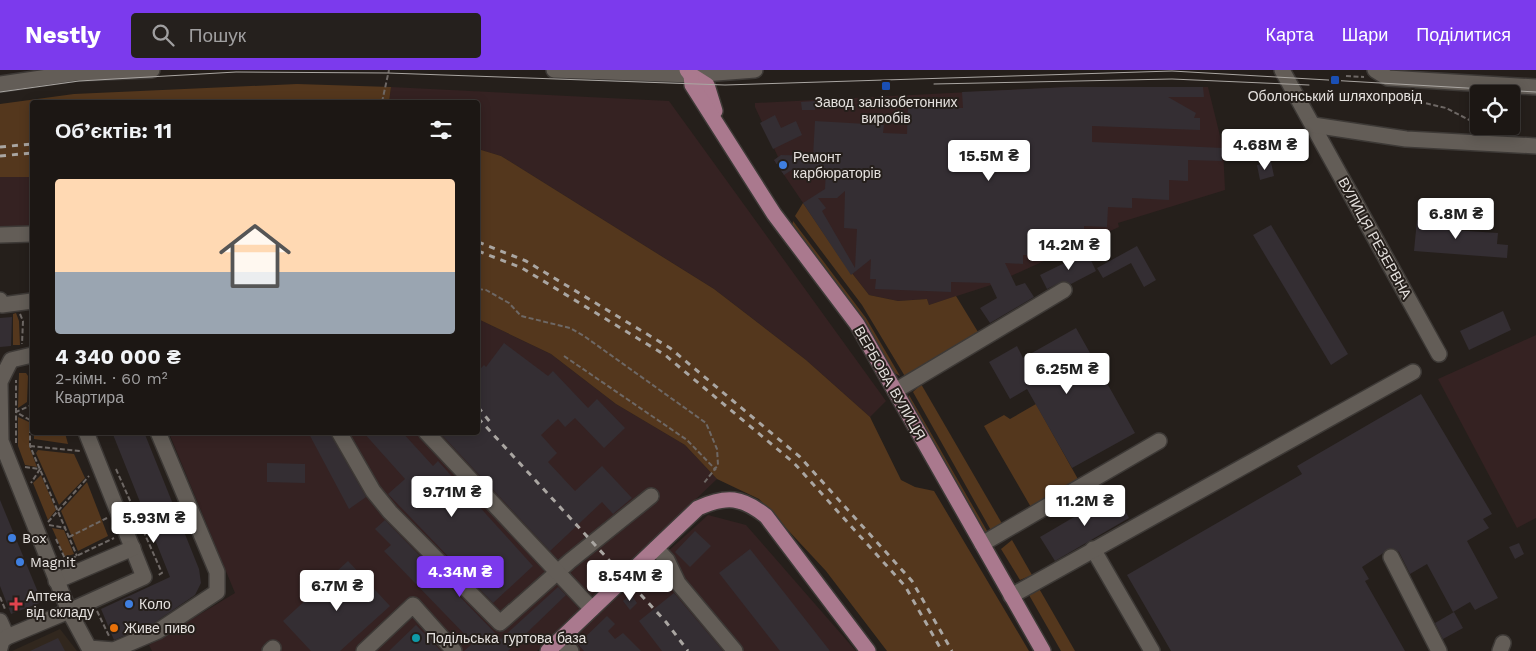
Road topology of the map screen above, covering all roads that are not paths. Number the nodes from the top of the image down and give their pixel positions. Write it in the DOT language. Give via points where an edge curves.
graph roads {
  1 [pos="152,70"];
  2 [pos="554,70"];
  3 [pos="755,70"];
  4 [pos="1282,70"];
  5 [pos="689,73"];
  6 [pos="1370,74"];
  7 [pos="0,84"];
  8 [pos="1536,87"];
  9 [pos="1313,125"];
  10 [pos="1536,146"];
  11 [pos="30,234"];
  12 [pos="0,235"];
  13 [pos="1064,290"];
  14 [pos="30,301"];
  15 [pos="1,303"];
  16 [pos="1439,354"];
  17 [pos="21,363"];
  18 [pos="1414,372"];
  19 [pos="895,391"];
  20 [pos="159,435"];
  21 [pos="341,435"];
  22 [pos="429,435"];
  23 [pos="1,439"];
  24 [pos="81,439"];
  25 [pos="1159,441"];
  26 [pos="651,496"];
  27 [pos="982,544"];
  28 [pos="133,548"];
  29 [pos="656,548"];
  30 [pos="1093,548"];
  31 [pos="1392,557"];
  32 [pos="557,572"];
  33 [pos="56,581"];
  34 [pos="1012,596"];
  35 [pos="592,610"];
  36 [pos="69,611"];
  37 [pos="4,618"];
  38 [pos="560,640"];
  39 [pos="2,642"];
  40 [pos="364,651"];
  41 [pos="454,651"];
  42 [pos="548,651"];
  43 [pos="571,651"];
  44 [pos="735,651"];
  45 [pos="868,651"];
  46 [pos="1043,651"];
  47 [pos="1151,651"];
  48 [pos="1439,651"];
  1 -- 7 [label="street" via="75,73"];
  2 -- 5 [label="street"];
  3 -- 5 [label="street"];
  4 -- 9 [label="street, ВУЛИЦЯ РЕЗЕРВНА"];
  5 -- 19 [label="main road, ВЕРБОВА ВУЛИЦЯ" via="692,86 774,214 857,324"];
  6 -- 8 [label="street" via="1388,78"];
  9 -- 10 [label="street" via="1406,139"];
  9 -- 16 [label="street, ВУЛИЦЯ РЕЗЕРВНА"];
  11 -- 12 [label="street"];
  13 -- 19 [label="street"];
  14 -- 15 [label="street"];
  17 -- 23 [label="street" via="0,382"];
  18 -- 30 [label="street"];
  19 -- 27 [label="main road, ВЕРБОВА ВУЛИЦЯ"];
  20 -- 36 [label="street" via="217,572 217,592 158,631 114,650 89,648"];
  21 -- 32 [label="street" via="373,491 390,512 500,622"];
  22 -- 32 [label="street"];
  23 -- 33 [label="street"];
  24 -- 28 [label="street"];
  25 -- 27 [label="street"];
  26 -- 32 [label="street"];
  27 -- 34 [label="main road, ВЕРБОВА ВУЛИЦЯ"];
  28 -- 33 [label="street"];
  28 -- 36 [label="street" via="144,577"];
  29 -- 35 [label="main road"];
  29 -- 44 [label="street" via="667,560 678,583"];
  29 -- 45 [label="main road" via="698,508 718,499 751,504 766,516"];
  30 -- 34 [label="street"];
  30 -- 47 [label="street"];
  31 -- 48 [label="street"];
  32 -- 35 [label="street"];
  33 -- 36 [label="street"];
  34 -- 46 [label="main road, ВЕРБОВА ВУЛИЦЯ"];
  35 -- 38 [label="main road"];
  36 -- 39 [label="street"];
  37 -- 39 [label="street"];
  38 -- 42 [label="main road"];
  38 -- 43 [label="street"];
  40 -- 41 [label="street" via="413,605"];
}
